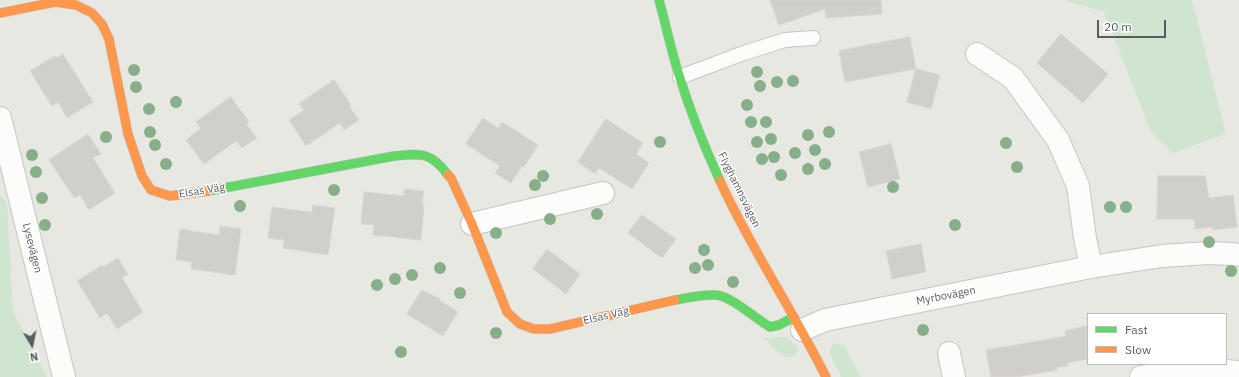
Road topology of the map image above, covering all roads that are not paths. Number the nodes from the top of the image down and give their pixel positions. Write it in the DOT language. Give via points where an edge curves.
graph roads {
  1 [pos="659,0"];
  2 [pos="0,13"];
  3 [pos="813,38"];
  4 [pos="977,54"];
  5 [pos="680,77"];
  6 [pos="0,118"];
  7 [pos="603,193"];
  8 [pos="472,224"];
  9 [pos="1239,255"];
  10 [pos="1091,267"];
  11 [pos="798,324"];
  12 [pos="950,353"];
  13 [pos="1239,372"];
  14 [pos="64,377"];
  15 [pos="826,377"];
  16 [pos="954,377"];
  17 [pos="1141,377"];
  1 -- 5 [label="street, Flyghamnsvägen"];
  2 -- 8 [label="street, Elsas Väg" via="56,2 76,5 92,13 102,24 109,38 128,134 142,176 151,190 170,196 196,193 414,154 428,156 440,164 451,178"];
  3 -- 5 [label="lane" via="785,40"];
  4 -- 10 [label="street" via="1013,78 1058,140 1078,186"];
  5 -- 11 [label="street, Flyghamnsvägen" via="727,197"];
  6 -- 14 [label="street, Lysevägen"];
  7 -- 8 [label="street"];
  8 -- 11 [label="street, Elsas Väg" via="507,312 520,324 534,329 550,329 705,295 717,295 734,302 770,327"];
  9 -- 10 [label="street, Myrbovägen" via="1168,255"];
  10 -- 11 [label="street, Myrbovägen"];
  11 -- 15 [label="street, Flyghamnsvägen"];
  12 -- 16 [label="street"];
  13 -- 17 [label="street" via="1200,370"];
}
